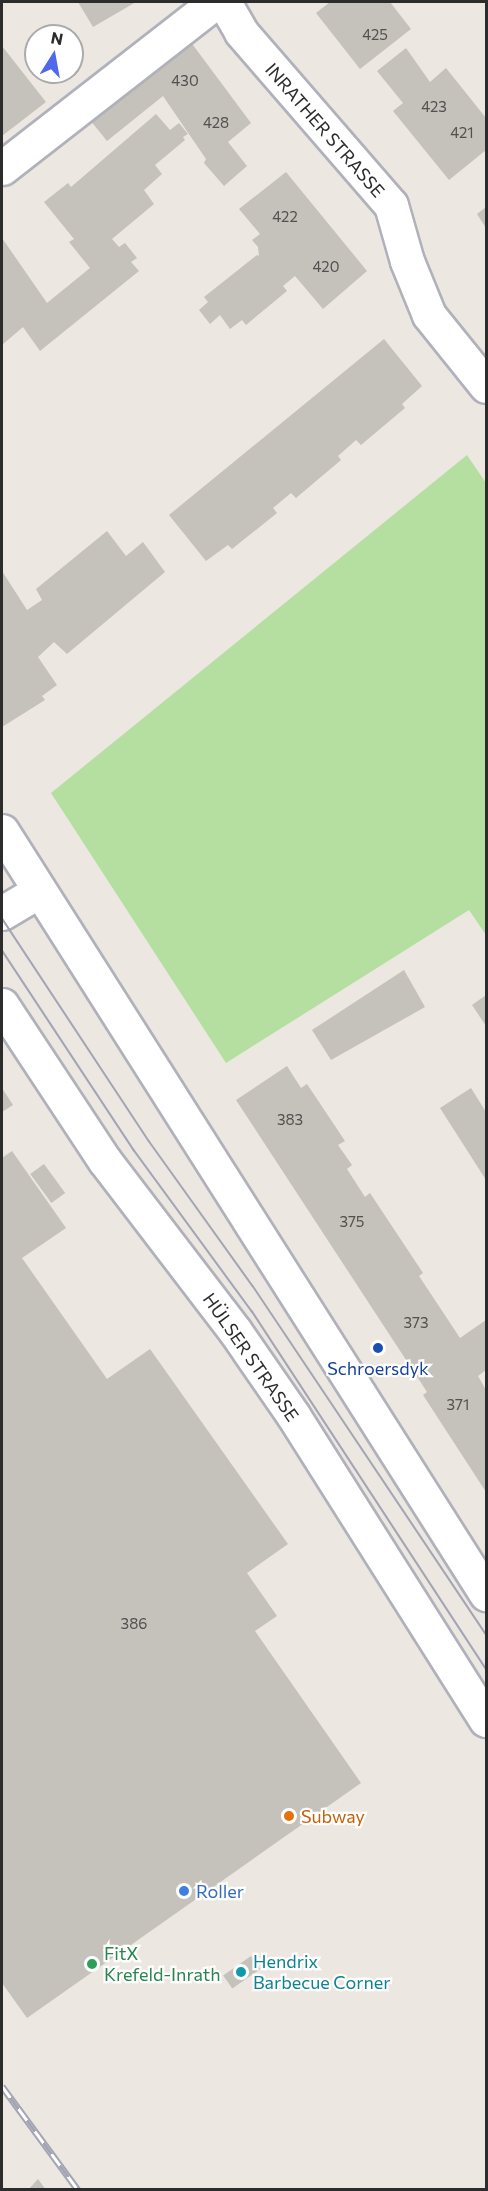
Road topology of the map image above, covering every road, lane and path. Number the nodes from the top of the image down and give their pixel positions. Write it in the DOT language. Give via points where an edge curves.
graph roads {
  1 [pos="215,2"];
  2 [pos="225,2"];
  3 [pos="2,168"];
  4 [pos="486,386"];
  5 [pos="2,831"];
  6 [pos="39,891"];
  7 [pos="2,913"];
  8 [pos="2,1005"];
  9 [pos="486,1594"];
  10 [pos="486,1720"];
  1 -- 3 [label="street"];
  2 -- 4 [label="street, INRATHER STRASSE" via="241,32 391,205 407,261 429,315"];
  5 -- 6 [label="street"];
  6 -- 7 [label="street"];
  6 -- 9 [label="street"];
  8 -- 10 [label="street, HÜLSER STRASSE" via="105,1161 235,1331 293,1415"];
}
